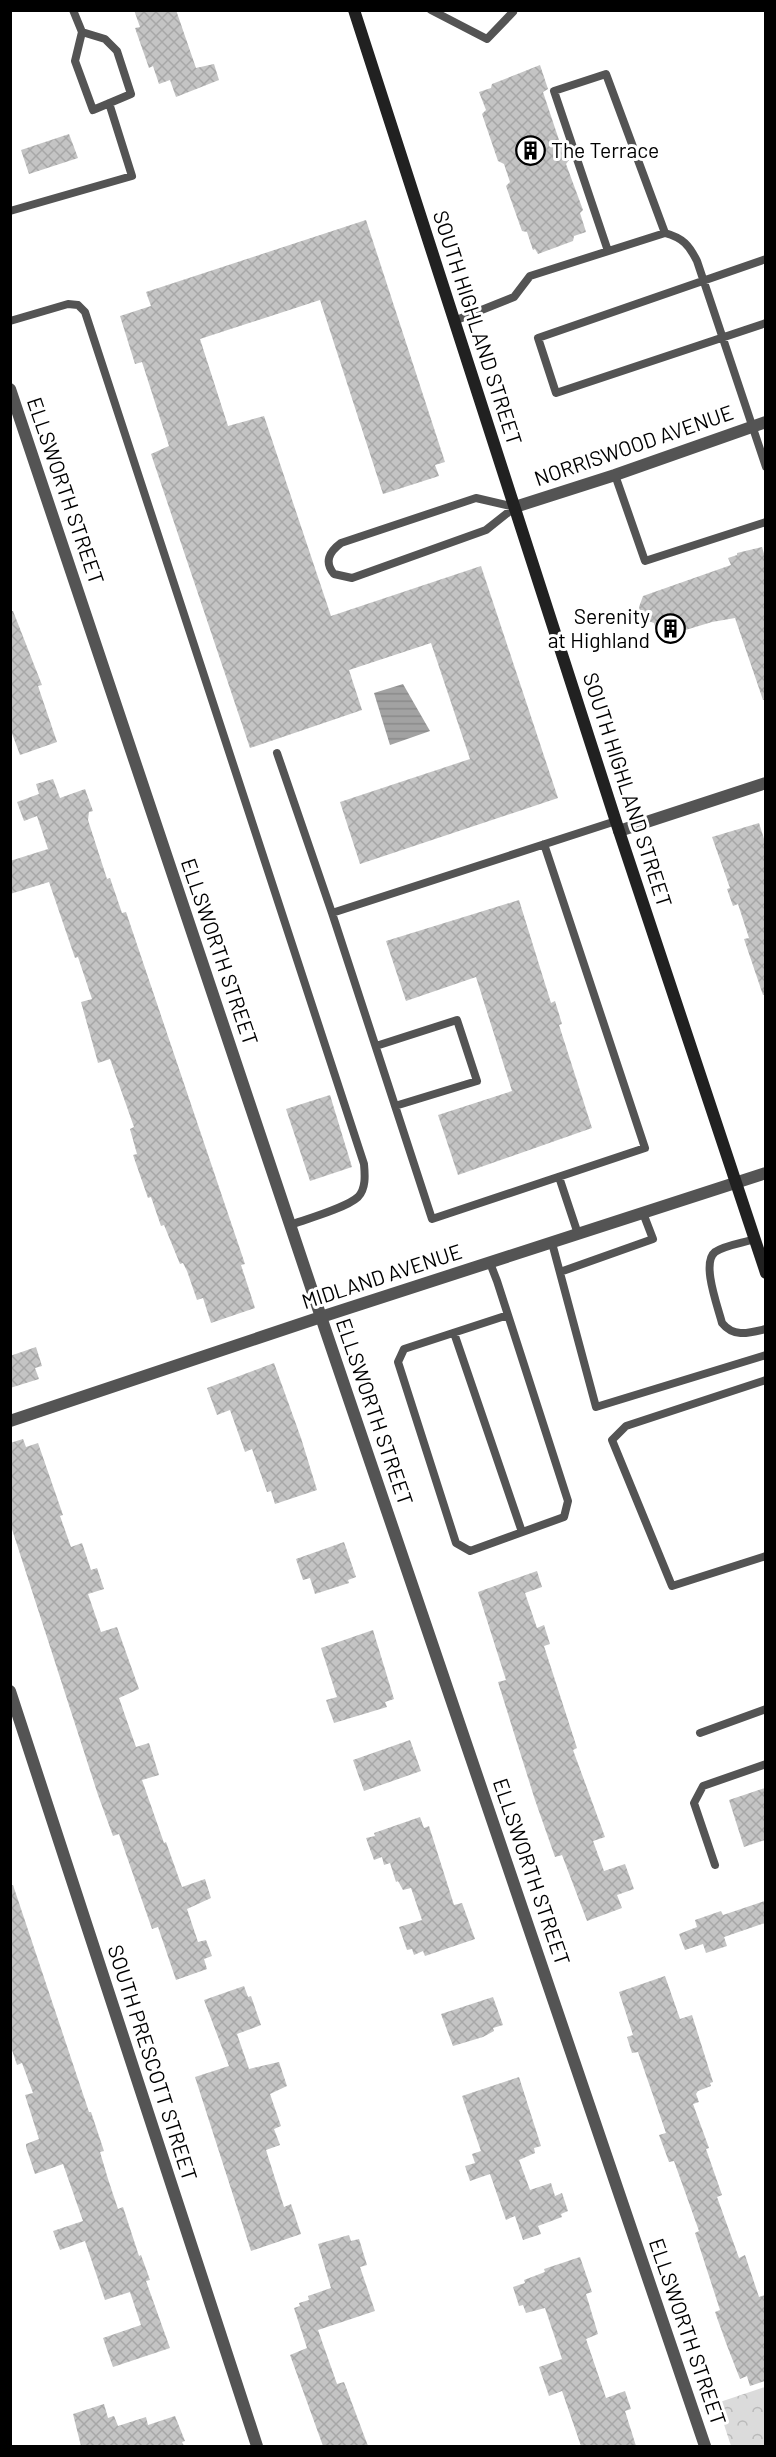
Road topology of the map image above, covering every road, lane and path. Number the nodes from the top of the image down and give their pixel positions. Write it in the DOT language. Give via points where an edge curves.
graph roads {
  1 [pos="73,10"];
  2 [pos="354,10"];
  3 [pos="431,10"];
  4 [pos="514,11"];
  5 [pos="82,32"];
  6 [pos="109,103"];
  7 [pos="10,211"];
  8 [pos="665,233"];
  9 [pos="608,251"];
  10 [pos="765,259"];
  11 [pos="704,280"];
  12 [pos="10,321"];
  13 [pos="454,321"];
  14 [pos="765,322"];
  15 [pos="723,337"];
  16 [pos="10,389"];
  17 [pos="765,422"];
  18 [pos="753,427"];
  19 [pos="765,467"];
  20 [pos="615,475"];
  21 [pos="514,507"];
  22 [pos="765,522"];
  23 [pos="277,753"];
  24 [pos="765,783"];
  25 [pos="618,826"];
  26 [pos="544,844"];
  27 [pos="332,913"];
  28 [pos="376,1046"];
  29 [pos="395,1106"];
  30 [pos="765,1173"];
  31 [pos="558,1177"];
  32 [pos="736,1183"];
  33 [pos="643,1213"];
  34 [pos="290,1226"];
  35 [pos="578,1234"];
  36 [pos="755,1239"];
  37 [pos="552,1243"];
  38 [pos="490,1263"];
  39 [pos="560,1272"];
  40 [pos="765,1272"];
  41 [pos="508,1315"];
  42 [pos="321,1317"];
  43 [pos="765,1329"];
  44 [pos="454,1333"];
  45 [pos="765,1355"];
  46 [pos="765,1380"];
  47 [pos="10,1420"];
  48 [pos="522,1532"];
  49 [pos="765,1556"];
  50 [pos="10,1691"];
  51 [pos="765,1709"];
  52 [pos="700,1733"];
  53 [pos="765,1764"];
  54 [pos="715,1865"];
  55 [pos="257,2446"];
  56 [pos="705,2446"];
  1 -- 5 [label="lane"];
  2 -- 13 [label="main road, SOUTH HIGHLAND STREET"];
  3 -- 4 [label="lane" via="487,39"];
  5 -- 6 [label="lane" via="75,61 93,110"];
  5 -- 6 [label="lane" via="105,39 117,51 131,94"];
  6 -- 7 [label="lane" via="132,176"];
  8 -- 9 [label="lane"];
  8 -- 9 [label="lane" via="606,74 554,91"];
  8 -- 11 [label="lane" via="689,245"];
  9 -- 13 [label="lane" via="530,276 514,297"];
  10 -- 11 [label="lane"];
  11 -- 15 [label="lane"];
  11 -- 15 [label="lane" via="538,338 556,393"];
  12 -- 34 [label="lane" via="68,304 78,305 85,312 364,1164 365,1182 359,1196"];
  13 -- 21 [label="main road, SOUTH HIGHLAND STREET"];
  14 -- 15 [label="lane"];
  15 -- 18 [label="lane"];
  16 -- 34 [label="street, ELLSWORTH STREET"];
  17 -- 18 [label="street, NORRISWOOD AVENUE"];
  18 -- 19 [label="lane"];
  18 -- 20 [label="street, NORRISWOOD AVENUE"];
  20 -- 21 [label="street, NORRISWOOD AVENUE"];
  20 -- 22 [label="lane" via="645,561"];
  21 -- 21 [label="lane" via="476,498 340,543 328,556 328,567 334,574 352,578 486,530"];
  21 -- 25 [label="main road, SOUTH HIGHLAND STREET"];
  23 -- 27 [label="lane"];
  24 -- 25 [label="street"];
  25 -- 26 [label="lane"];
  25 -- 32 [label="main road, SOUTH HIGHLAND STREET"];
  26 -- 27 [label="lane"];
  26 -- 31 [label="lane" via="645,1148"];
  27 -- 28 [label="lane"];
  28 -- 29 [label="lane"];
  28 -- 29 [label="lane" via="457,1020 477,1080"];
  29 -- 31 [label="lane" via="432,1219"];
  30 -- 32 [label="street, MIDLAND AVENUE"];
  31 -- 35 [label="lane"];
  32 -- 33 [label="street, MIDLAND AVENUE"];
  32 -- 36 [label="main road, SOUTH HIGHLAND STREET"];
  33 -- 35 [label="street, MIDLAND AVENUE"];
  33 -- 39 [label="lane" via="653,1239"];
  34 -- 42 [label="street, ELLSWORTH STREET"];
  35 -- 37 [label="street, MIDLAND AVENUE"];
  36 -- 40 [label="main road, SOUTH HIGHLAND STREET"];
  36 -- 43 [label="lane" via="717,1251 708,1266 727,1330 737,1334"];
  37 -- 38 [label="street, MIDLAND AVENUE"];
  37 -- 39 [label="lane"];
  38 -- 41 [label="lane"];
  38 -- 42 [label="street, MIDLAND AVENUE"];
  39 -- 45 [label="lane" via="596,1407"];
  41 -- 44 [label="lane"];
  41 -- 48 [label="lane" via="568,1501 564,1517"];
  42 -- 47 [label="street, MIDLAND AVENUE"];
  42 -- 56 [label="street, ELLSWORTH STREET"];
  44 -- 48 [label="lane"];
  44 -- 48 [label="lane" via="405,1350 398,1362 456,1543 470,1551"];
  46 -- 49 [label="lane" via="626,1426 612,1440 672,1586"];
  50 -- 55 [label="street, SOUTH PRESCOTT STREET"];
  51 -- 52 [label="lane"];
  53 -- 54 [label="lane" via="703,1786 694,1803"];
}
